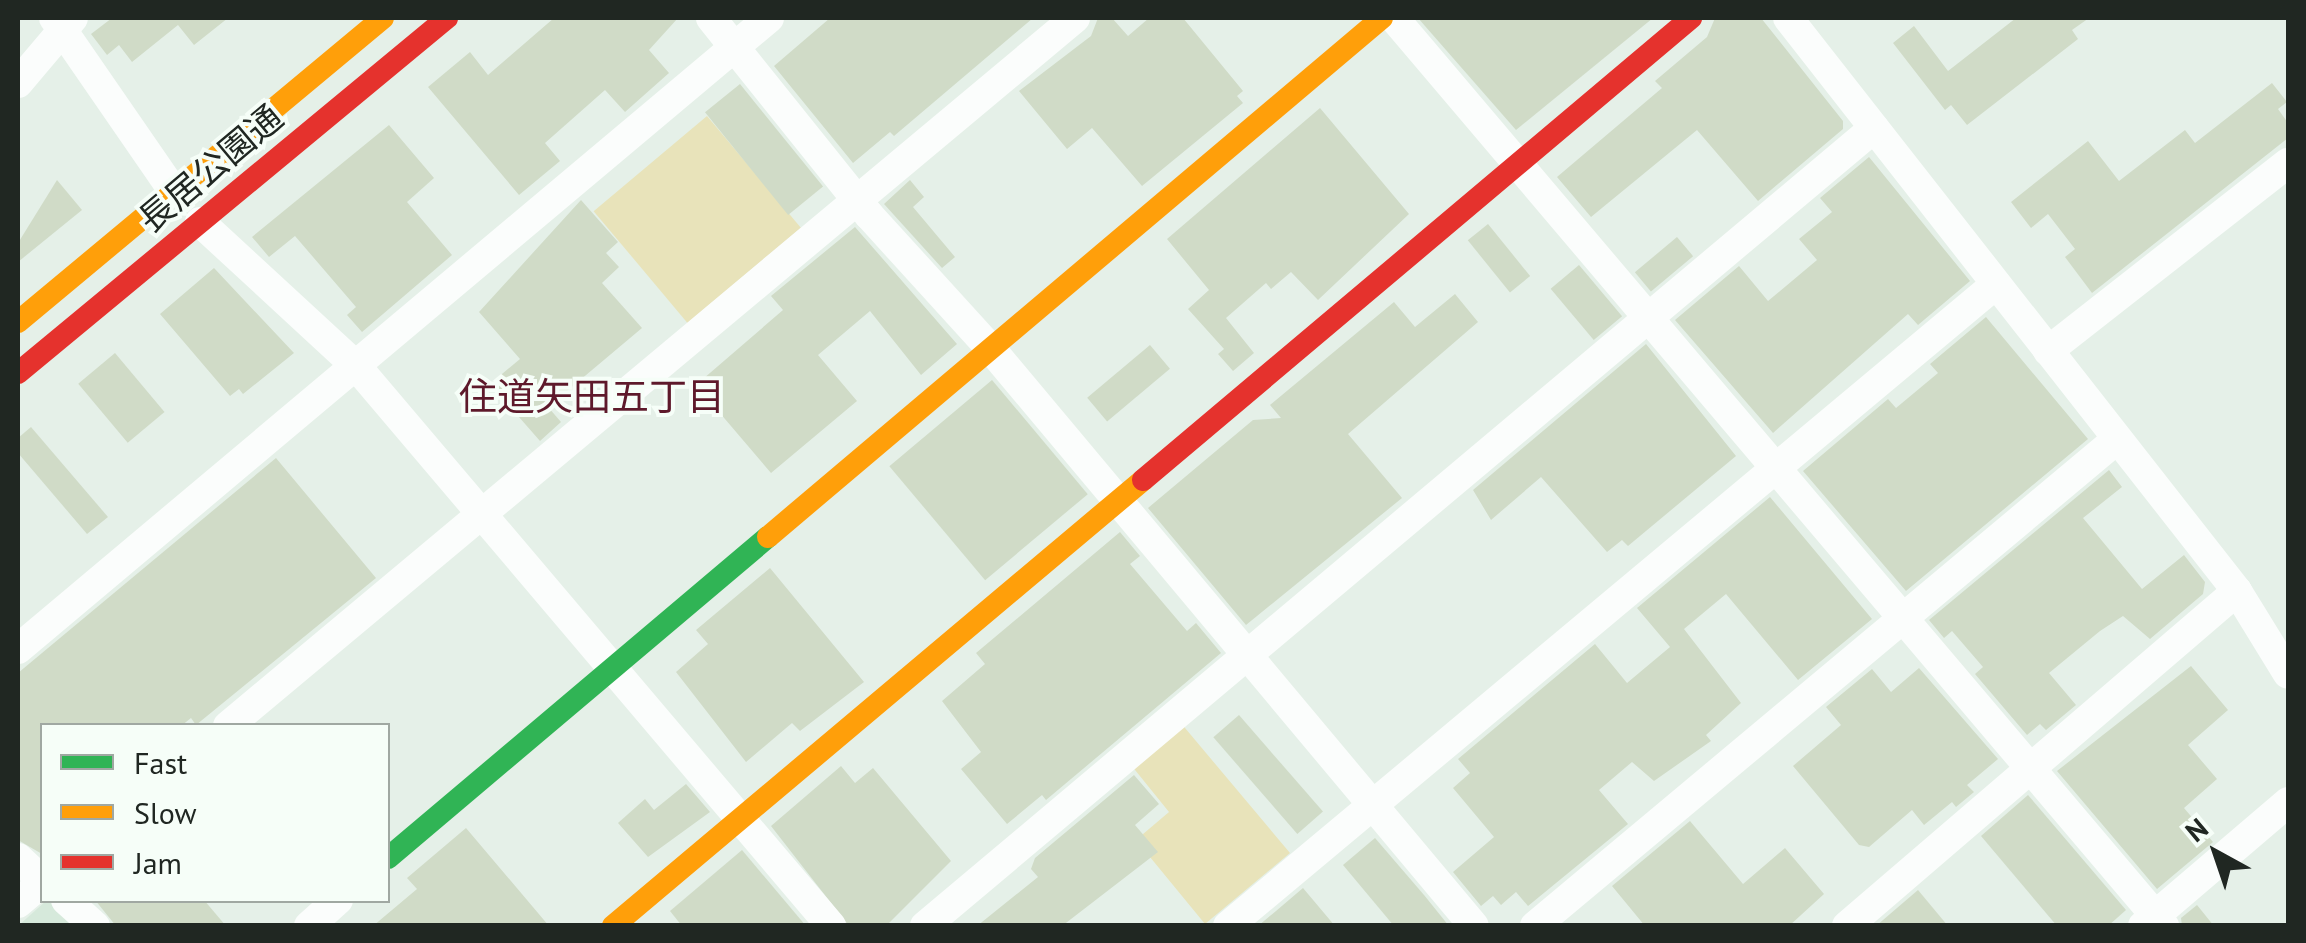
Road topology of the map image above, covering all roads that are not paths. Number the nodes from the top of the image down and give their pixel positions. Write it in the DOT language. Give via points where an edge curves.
graph roads {
  1 [pos="383,18"];
  2 [pos="447,18"];
  3 [pos="710,18"];
  4 [pos="769,18"];
  5 [pos="1076,18"];
  6 [pos="1382,18"];
  7 [pos="1394,18"];
  8 [pos="1691,18"];
  9 [pos="1793,19"];
  10 [pos="63,20"];
  11 [pos="734,46"];
  12 [pos="18,83"];
  13 [pos="1874,128"];
  14 [pos="2288,163"];
  15 [pos="1515,166"];
  16 [pos="174,192"];
  17 [pos="854,198"];
  18 [pos="200,222"];
  19 [pos="1996,284"];
  20 [pos="1649,319"];
  21 [pos="18,322"];
  22 [pos="991,349"];
  23 [pos="2048,351"];
  24 [pos="357,367"];
  25 [pos="18,373"];
  26 [pos="2116,440"];
  27 [pos="1776,468"];
  28 [pos="1118,501"];
  29 [pos="479,513"];
  30 [pos="2237,591"];
  31 [pos="1902,617"];
  32 [pos="18,649"];
  33 [pos="1246,652"];
  34 [pos="2284,657"];
  35 [pos="610,666"];
  36 [pos="232,723"];
  37 [pos="2032,768"];
  38 [pos="2288,802"];
  39 [pos="1372,805"];
  40 [pos="740,819"];
  41 [pos="390,856"];
  42 [pos="18,858"];
  43 [pos="40,879"];
  44 [pos="40,883"];
  45 [pos="18,903"];
  46 [pos="69,903"];
  47 [pos="335,903"];
  48 [pos="2154,922"];
  49 [pos="95,926"];
  50 [pos="309,926"];
  51 [pos="613,926"];
  52 [pos="830,926"];
  53 [pos="924,926"];
  54 [pos="1228,926"];
  55 [pos="1474,926"];
  56 [pos="1534,926"];
  57 [pos="1847,926"];
  1 -- 16 [label="main road, 長居公園通"];
  2 -- 18 [label="main road, 長居公園通"];
  3 -- 11 [label="street"];
  4 -- 11 [label="street"];
  5 -- 17 [label="street"];
  6 -- 22 [label="main road"];
  7 -- 15 [label="street"];
  8 -- 15 [label="main road"];
  9 -- 13 [label="street"];
  10 -- 12 [label="street"];
  10 -- 16 [label="street"];
  11 -- 17 [label="street"];
  11 -- 24 [label="street"];
  13 -- 19 [label="street"];
  13 -- 20 [label="street"];
  14 -- 23 [label="street"];
  15 -- 20 [label="street"];
  15 -- 28 [label="main road"];
  16 -- 21 [label="main road, 長居公園通"];
  17 -- 22 [label="street"];
  17 -- 29 [label="street"];
  18 -- 24 [label="street"];
  18 -- 25 [label="main road, 長居公園通"];
  19 -- 23 [label="street"];
  19 -- 27 [label="street"];
  20 -- 27 [label="street"];
  20 -- 33 [label="street"];
  22 -- 28 [label="street"];
  22 -- 35 [label="main road"];
  23 -- 26 [label="street"];
  24 -- 29 [label="street"];
  24 -- 32 [label="street"];
  26 -- 30 [label="street"];
  26 -- 31 [label="street"];
  27 -- 31 [label="street"];
  27 -- 39 [label="street"];
  28 -- 33 [label="street"];
  28 -- 40 [label="main road"];
  29 -- 35 [label="street"];
  29 -- 36 [label="street"];
  30 -- 34 [label="street"];
  30 -- 37 [label="street"];
  31 -- 37 [label="street"];
  31 -- 56 [label="street"];
  33 -- 39 [label="street"];
  33 -- 53 [label="street"];
  35 -- 40 [label="street"];
  35 -- 41 [label="main road"];
  37 -- 48 [label="street"];
  37 -- 57 [label="street"];
  38 -- 48 [label="street"];
  39 -- 54 [label="street"];
  39 -- 55 [label="street"];
  40 -- 51 [label="main road"];
  40 -- 52 [label="street"];
  42 -- 43 [label="street"];
  44 -- 45 [label="street"];
  46 -- 49 [label="street"];
  47 -- 50 [label="street"];
}
